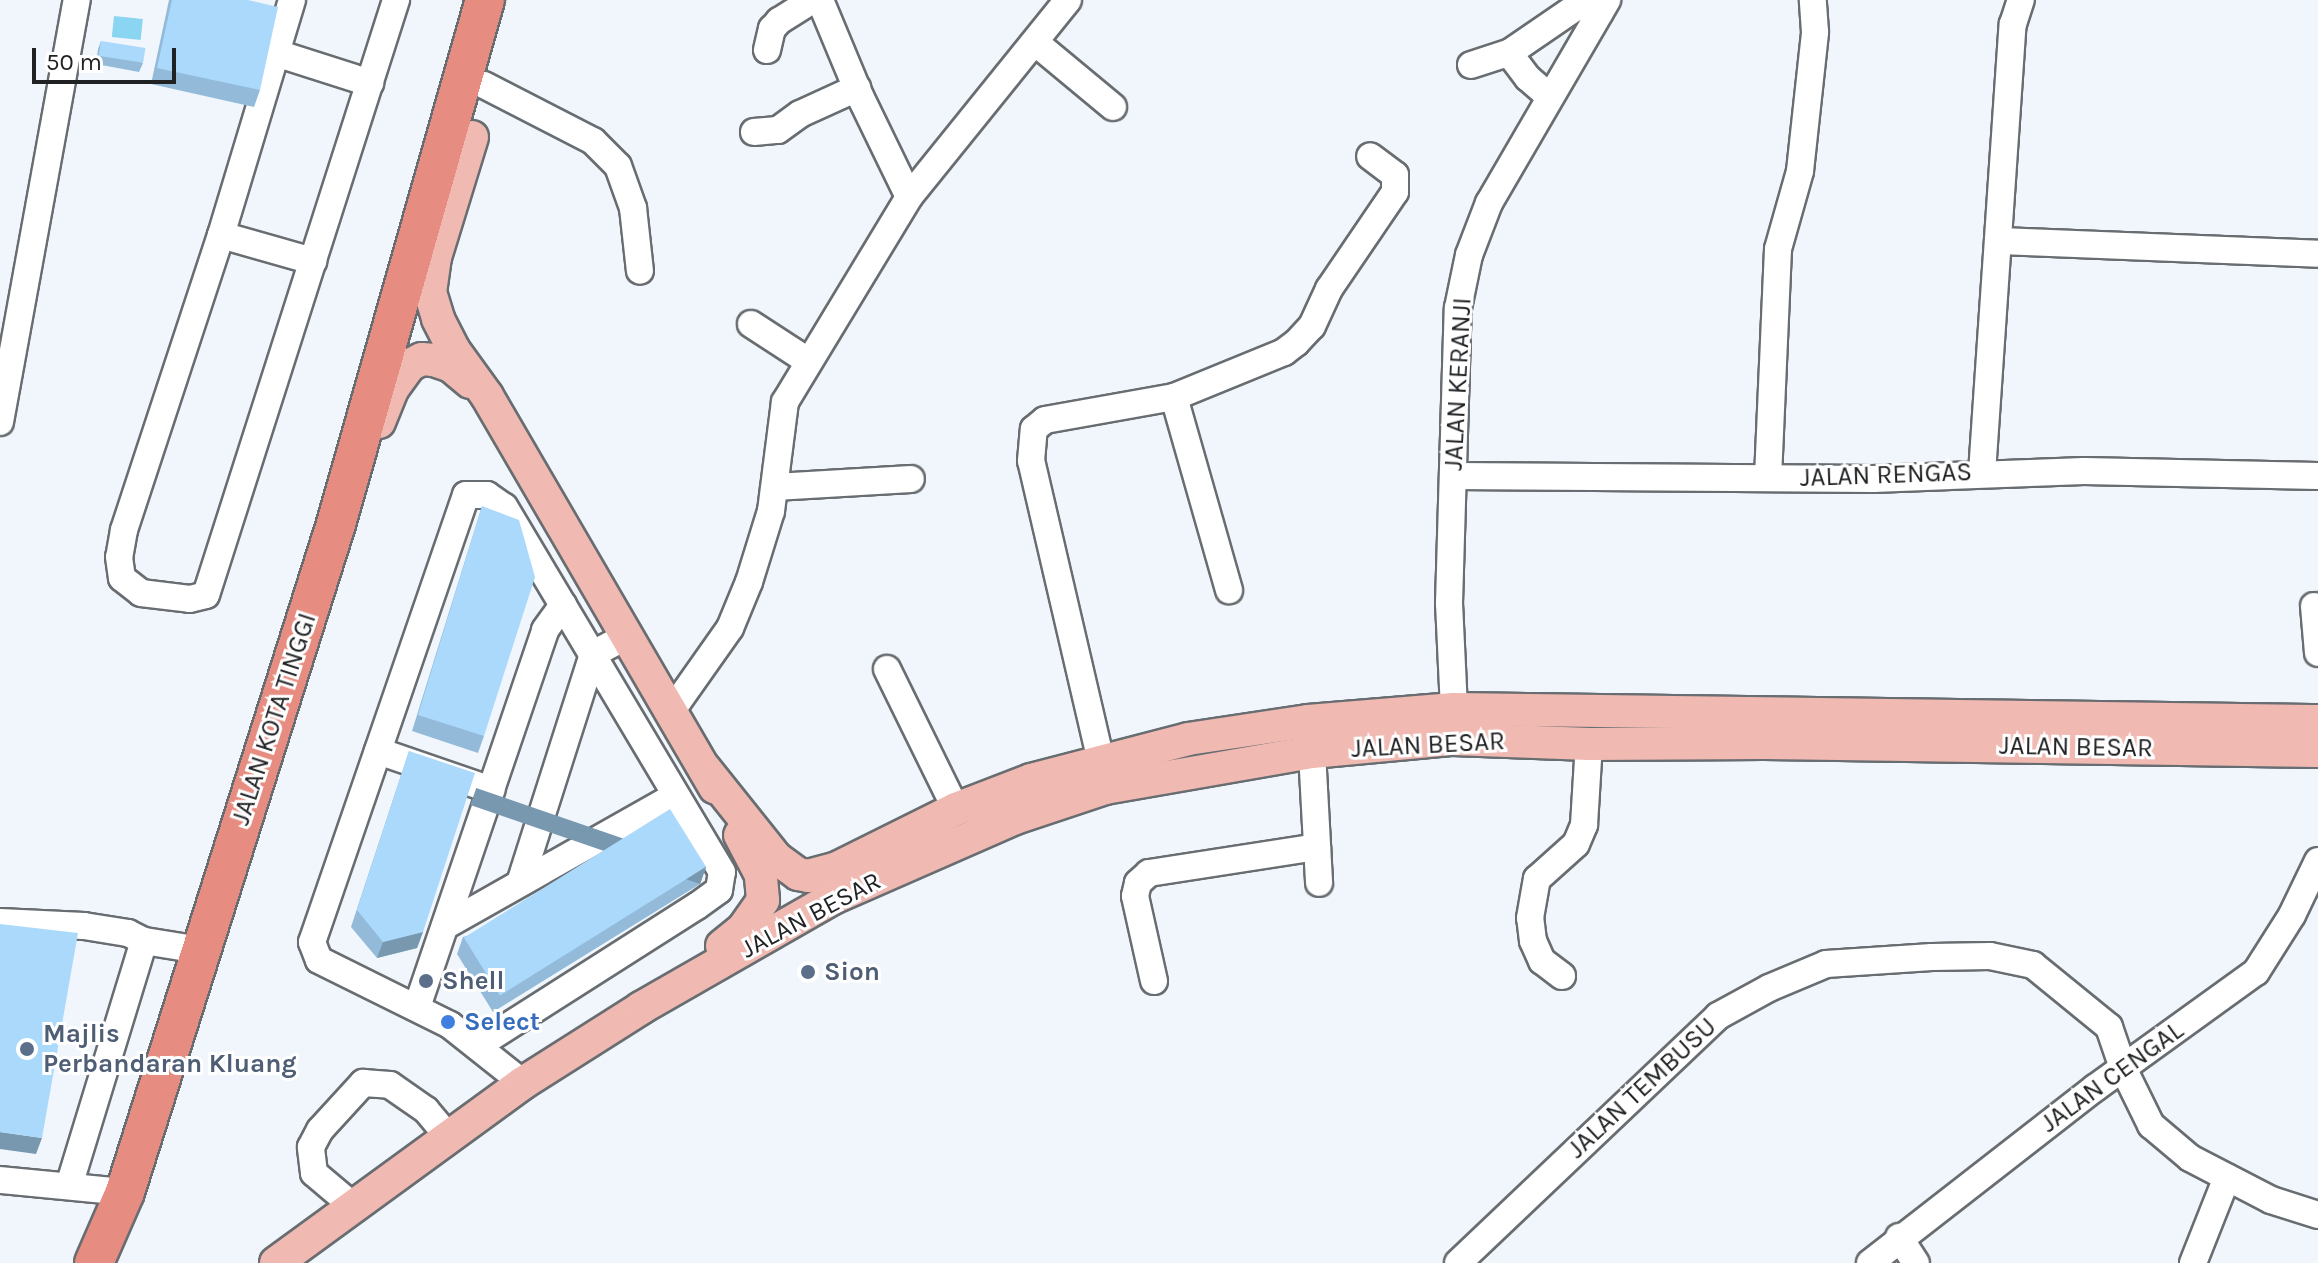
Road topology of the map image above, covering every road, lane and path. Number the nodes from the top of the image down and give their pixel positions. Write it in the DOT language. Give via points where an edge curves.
graph roads {
  1 [pos="77,0"];
  2 [pos="292,0"];
  3 [pos="396,0"];
  4 [pos="485,0"];
  5 [pos="508,0"];
  6 [pos="812,0"];
  7 [pos="820,0"];
  8 [pos="1068,0"];
  9 [pos="1813,0"];
  10 [pos="2021,0"];
  11 [pos="1603,6"];
  12 [pos="1036,43"];
  13 [pos="767,50"];
  14 [pos="276,53"];
  15 [pos="1509,53"];
  16 [pos="1471,65"];
  17 [pos="370,83"];
  18 [pos="484,85"];
  19 [pos="857,88"];
  20 [pos="1550,97"];
  21 [pos="1113,107"];
  22 [pos="754,132"];
  23 [pos="472,137"];
  24 [pos="1370,156"];
  25 [pos="909,197"];
  26 [pos="221,235"];
  27 [pos="2001,241"];
  28 [pos="2318,254"];
  29 [pos="313,261"];
  30 [pos="640,271"];
  31 [pos="751,324"];
  32 [pos="808,361"];
  33 [pos="487,396"];
  34 [pos="1174,397"];
  35 [pos="0,422"];
  36 [pos="1982,473"];
  37 [pos="1454,476"];
  38 [pos="2318,476"];
  39 [pos="1768,478"];
  40 [pos="911,479"];
  41 [pos="775,487"];
  42 [pos="336,524"];
  43 [pos="1229,590"];
  44 [pos="563,605"];
  45 [pos="2314,606"];
  46 [pos="627,636"];
  47 [pos="2318,653"];
  48 [pos="593,654"];
  49 [pos="887,669"];
  50 [pos="1454,709"];
  51 [pos="670,713"];
  52 [pos="2318,721"];
  53 [pos="1589,744"];
  54 [pos="378,751"];
  55 [pos="2318,751"];
  56 [pos="1312,752"];
  57 [pos="1101,761"];
  58 [pos="705,769"];
  59 [pos="491,790"];
  60 [pos="675,796"];
  61 [pos="956,809"];
  62 [pos="1317,847"];
  63 [pos="2318,861"];
  64 [pos="520,883"];
  65 [pos="1319,883"];
  66 [pos="0,922"];
  67 [pos="445,926"];
  68 [pos="144,941"];
  69 [pos="200,950"];
  70 [pos="1562,976"];
  71 [pos="1154,981"];
  72 [pos="417,1007"];
  73 [pos="641,1008"];
  74 [pos="477,1046"];
  75 [pos="2123,1068"];
  76 [pos="523,1083"];
  77 [pos="448,1136"];
  78 [pos="2227,1177"];
  79 [pos="0,1180"];
  80 [pos="69,1186"];
  81 [pos="125,1192"];
  82 [pos="353,1206"];
  83 [pos="2318,1215"];
  84 [pos="1899,1237"];
  85 [pos="94,1263"];
  86 [pos="109,1263"];
  87 [pos="276,1263"];
  88 [pos="301,1263"];
  89 [pos="1458,1263"];
  90 [pos="1870,1263"];
  91 [pos="1916,1263"];
  92 [pos="2193,1263"];
  1 -- 35 [label="street"];
  2 -- 14 [label="street"];
  3 -- 17 [label="street"];
  4 -- 42 [label="highway, JALAN KOTA TINGGI"];
  5 -- 18 [label="highway"];
  6 -- 13 [label="street" via="779,21"];
  7 -- 19 [label="street"];
  8 -- 12 [label="street"];
  9 -- 39 [label="street" via="1815,32 1800,171 1778,249"];
  10 -- 27 [label="street" via="2013,24"];
  11 -- 15 [label="street" via="1579,5"];
  11 -- 20 [label="street, JALAN KERANJI"];
  12 -- 21 [label="street"];
  12 -- 25 [label="street"];
  14 -- 17 [label="street"];
  14 -- 26 [label="street"];
  15 -- 16 [label="street"];
  15 -- 20 [label="street"];
  17 -- 29 [label="street"];
  18 -- 23 [label="highway"];
  18 -- 30 [label="street" via="593,141 618,166 633,208"];
  19 -- 22 [label="street" via="778,130"];
  19 -- 25 [label="street"];
  20 -- 37 [label="street, JALAN KERANJI" via="1489,203 1469,255 1458,308"];
  23 -- 33 [label="main road, JALAN BESAR" via="435,257 430,292 453,349"];
  24 -- 34 [label="street" via="1395,175 1395,192 1329,289 1312,326 1284,352"];
  25 -- 32 [label="street"];
  26 -- 29 [label="street"];
  26 -- 29 [label="street" via="124,530 122,578 141,593 190,599 206,595"];
  27 -- 28 [label="street"];
  27 -- 36 [label="street"];
  31 -- 32 [label="street"];
  32 -- 41 [label="street" via="785,402"];
  33 -- 42 [label="main road" via="451,366 422,359 410,365 393,388"];
  33 -- 46 [label="main road, JALAN BESAR"];
  34 -- 43 [label="street"];
  34 -- 57 [label="street" via="1045,420 1034,429 1031,461"];
  36 -- 38 [label="street, JALAN RENGAS"];
  36 -- 39 [label="street, JALAN RENGAS"];
  37 -- 39 [label="street, JALAN RENGAS"];
  37 -- 50 [label="street, JALAN KERANJI" via="1449,603"];
  40 -- 41 [label="street"];
  41 -- 51 [label="street" via="749,582 730,628"];
  42 -- 69 [label="highway, JALAN KOTA TINGGI"];
  44 -- 48 [label="street"];
  44 -- 54 [label="street" via="504,507 487,495 466,495"];
  44 -- 59 [label="street" via="545,630"];
  45 -- 47 [label="street"];
  46 -- 48 [label="street"];
  46 -- 51 [label="main road, JALAN BESAR"];
  48 -- 60 [label="street"];
  48 -- 64 [label="street"];
  49 -- 61 [label="street"];
  50 -- 52 [label="main road, JALAN BESAR"];
  50 -- 57 [label="main road, JALAN BESAR" via="1266,726"];
  51 -- 58 [label="main road, JALAN BESAR"];
  53 -- 55 [label="main road, JALAN BESAR"];
  53 -- 56 [label="main road, JALAN BESAR" via="1453,739"];
  53 -- 70 [label="street" via="1584,825 1576,844 1537,879 1530,918 1542,961"];
  54 -- 59 [label="street"];
  54 -- 72 [label="street" via="312,942 319,960"];
  56 -- 62 [label="street"];
  56 -- 73 [label="main road, JALAN BESAR" via="1105,788 1015,818 833,898"];
  57 -- 61 [label="main road, JALAN BESAR"];
  58 -- 61 [label="main road, JALAN BESAR" via="776,858 808,876 837,868"];
  58 -- 73 [label="main road, JALAN BESAR" via="761,875 763,900 743,929"];
  59 -- 67 [label="street"];
  60 -- 64 [label="street"];
  60 -- 74 [label="street" via="722,872 719,890"];
  62 -- 65 [label="street"];
  62 -- 71 [label="street" via="1149,873 1138,883 1135,896"];
  63 -- 75 [label="street, JALAN CENGAL" via="2256,972"];
  64 -- 67 [label="street"];
  66 -- 68 [label="street" via="84,926"];
  67 -- 72 [label="street"];
  68 -- 69 [label="street"];
  68 -- 80 [label="street"];
  69 -- 81 [label="highway, JALAN KOTA TINGGI"];
  72 -- 74 [label="street"];
  73 -- 76 [label="main road, JALAN BESAR"];
  74 -- 76 [label="street"];
  75 -- 78 [label="street, JALAN TEMBUSU" via="2151,1125 2190,1158"];
  75 -- 84 [label="street, JALAN CENGAL"];
  75 -- 89 [label="street, JALAN TEMBUSU" via="2109,1027 2033,965 1990,956 1826,964 1718,1016"];
  76 -- 77 [label="main road, JALAN BESAR"];
  77 -- 82 [label="main road, JALAN BESAR"];
  77 -- 82 [label="street" via="426,1110 390,1085 363,1083 311,1147 314,1173"];
  78 -- 83 [label="street, JALAN TEMBUSU" via="2271,1200"];
  78 -- 92 [label="street"];
  79 -- 80 [label="street"];
  80 -- 81 [label="street"];
  81 -- 85 [label="highway, JALAN KOTA TINGGI"];
  81 -- 86 [label="main road"];
  82 -- 87 [label="main road, JALAN BESAR"];
  82 -- 88 [label="main road, JALAN BESAR"];
  84 -- 90 [label="street, JALAN CENGAL"];
  84 -- 91 [label="street"];
}
